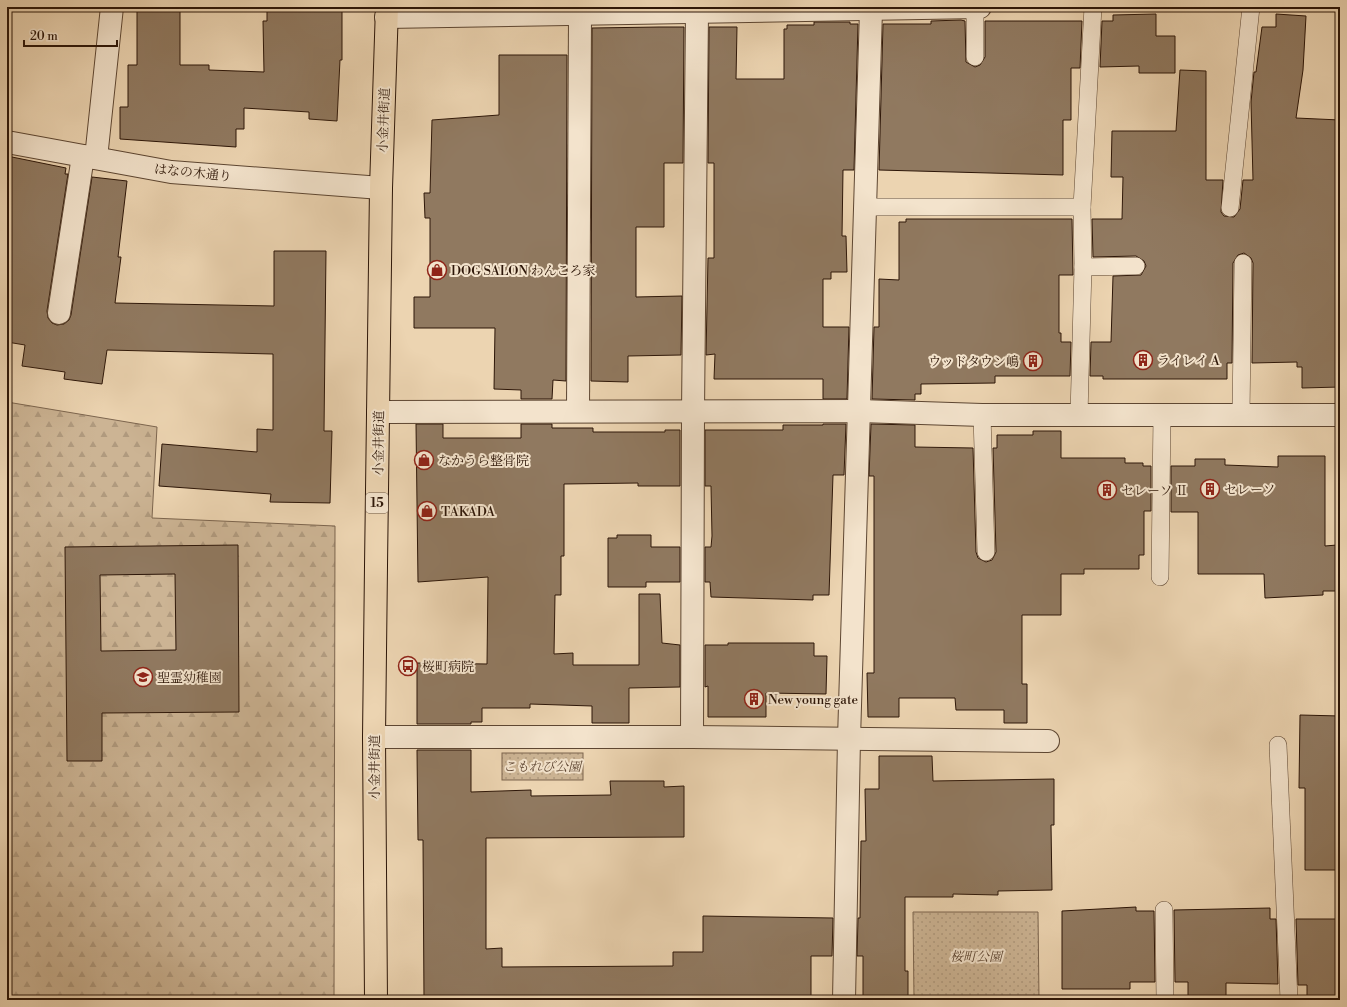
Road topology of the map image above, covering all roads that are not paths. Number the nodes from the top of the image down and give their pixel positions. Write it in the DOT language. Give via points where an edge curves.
graph roads {
  1 [pos="112,7"];
  2 [pos="975,7"];
  3 [pos="980,7"];
  4 [pos="1093,7"];
  5 [pos="1251,7"];
  6 [pos="833,8"];
  7 [pos="651,10"];
  8 [pos="871,10"];
  9 [pos="387,12"];
  10 [pos="697,12"];
  11 [pos="580,14"];
  12 [pos="975,57"];
  13 [pos="7,142"];
  14 [pos="90,157"];
  15 [pos="380,188"];
  16 [pos="866,207"];
  17 [pos="1082,207"];
  18 [pos="1230,208"];
  19 [pos="1243,263"];
  20 [pos="1136,266"];
  21 [pos="1083,267"];
  22 [pos="59,313"];
  23 [pos="578,411"];
  24 [pos="860,411"];
  25 [pos="378,412"];
  26 [pos="693,412"];
  27 [pos="982,415"];
  28 [pos="1079,415"];
  29 [pos="1162,415"];
  30 [pos="1241,415"];
  31 [pos="1340,415"];
  32 [pos="986,552"];
  33 [pos="1160,577"];
  34 [pos="374,738"];
  35 [pos="692,738"];
  36 [pos="849,739"];
  37 [pos="1048,741"];
  38 [pos="1278,745"];
  39 [pos="1164,910"];
  40 [pos="376,1000"];
  41 [pos="844,1000"];
  42 [pos="1166,1000"];
  43 [pos="1289,1000"];
  1 -- 14 [label="street"];
  2 -- 3 [label="street"];
  2 -- 8 [label="street"];
  2 -- 12 [label="lane"];
  4 -- 17 [label="lane"];
  5 -- 18 [label="lane"];
  6 -- 8 [label="street"];
  6 -- 10 [label="street"];
  7 -- 10 [label="street"];
  7 -- 11 [label="street"];
  8 -- 16 [label="street"];
  9 -- 11 [label="street"];
  9 -- 15 [label="main road, 小金井街道 / 15"];
  10 -- 26 [label="street"];
  11 -- 23 [label="street"];
  13 -- 14 [label="street, はなの木通り"];
  14 -- 15 [label="street, はなの木通り" via="171,172"];
  14 -- 22 [label="street"];
  15 -- 25 [label="main road, 小金井街道 / 15"];
  16 -- 17 [label="lane"];
  16 -- 24 [label="street"];
  17 -- 21 [label="lane"];
  19 -- 30 [label="lane"];
  20 -- 21 [label="lane"];
  21 -- 28 [label="lane"];
  23 -- 25 [label="street"];
  23 -- 26 [label="street"];
  24 -- 26 [label="street"];
  24 -- 27 [label="street"];
  24 -- 36 [label="street"];
  25 -- 34 [label="main road, 小金井街道 / 15"];
  26 -- 35 [label="street"];
  27 -- 28 [label="street"];
  27 -- 32 [label="lane"];
  28 -- 29 [label="street"];
  29 -- 30 [label="street"];
  29 -- 33 [label="lane"];
  30 -- 31 [label="street"];
  34 -- 35 [label="street"];
  34 -- 40 [label="main road, 小金井街道 / 15"];
  35 -- 36 [label="street"];
  36 -- 37 [label="street" via="1017,750"];
  36 -- 41 [label="street"];
  38 -- 43 [label="lane"];
  39 -- 42 [label="lane"];
}
